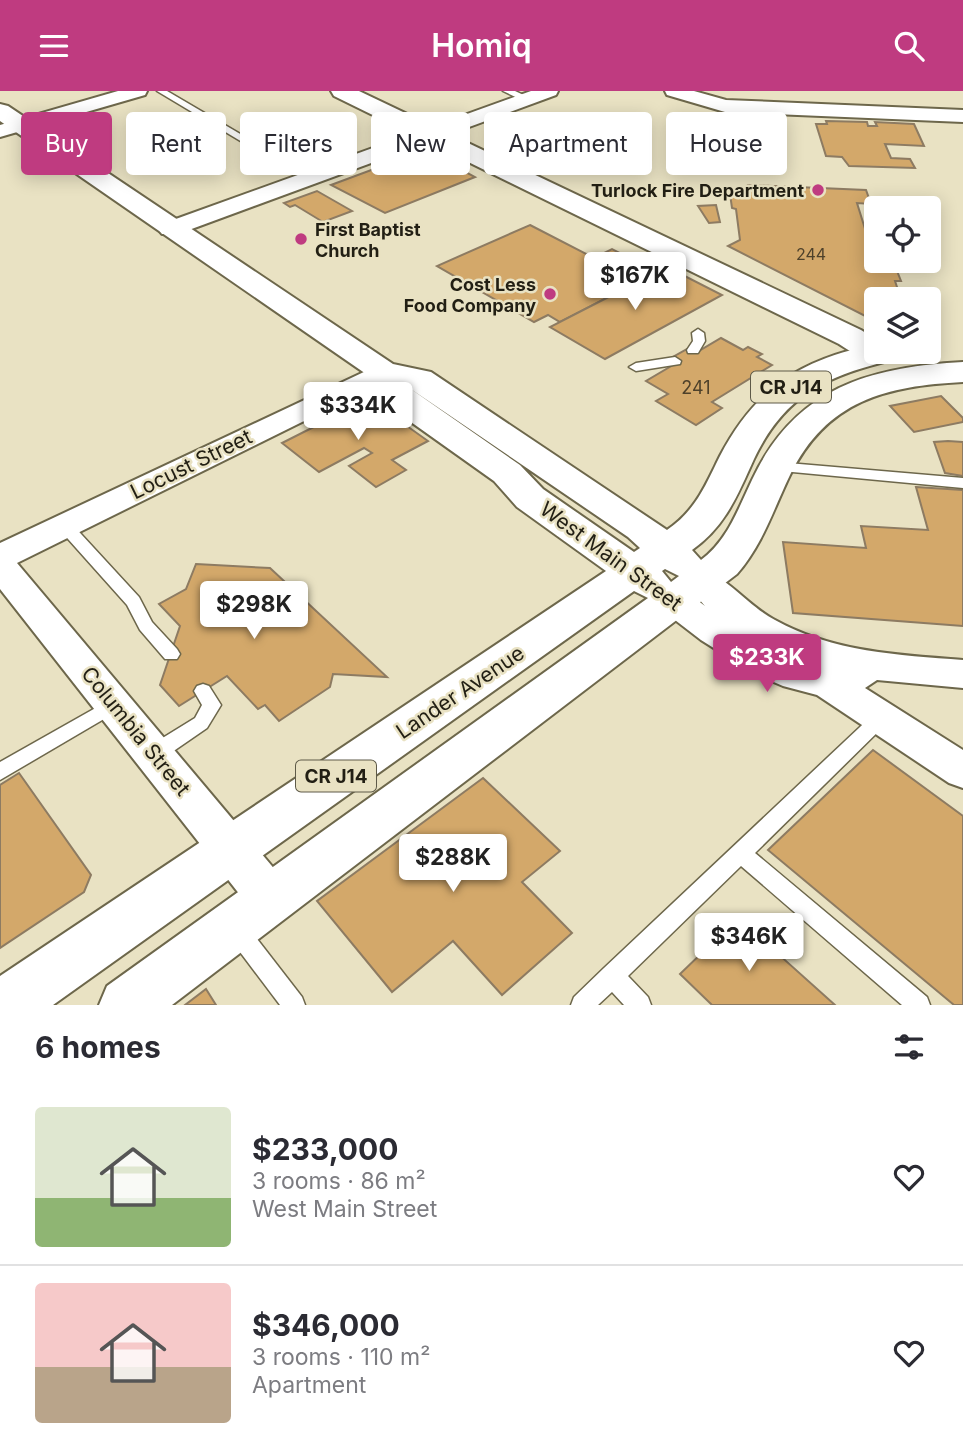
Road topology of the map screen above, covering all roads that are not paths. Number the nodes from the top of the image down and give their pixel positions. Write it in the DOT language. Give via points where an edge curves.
graph roads {
  1 [pos="138,91"];
  2 [pos="162,91"];
  3 [pos="342,91"];
  4 [pos="550,91"];
  5 [pos="674,91"];
  6 [pos="517,95"];
  7 [pos="785,100"];
  8 [pos="0,111"];
  9 [pos="385,112"];
  10 [pos="959,113"];
  11 [pos="470,116"];
  12 [pos="11,128"];
  13 [pos="470,153"];
  14 [pos="371,156"];
  15 [pos="310,178"];
  16 [pos="182,224"];
  17 [pos="698,333"];
  18 [pos="864,346"];
  19 [pos="941,349"];
  20 [pos="693,350"];
  21 [pos="963,350"];
  22 [pos="675,361"];
  23 [pos="866,364"];
  24 [pos="883,364"];
  25 [pos="907,364"];
  26 [pos="636,367"];
  27 [pos="383,371"];
  28 [pos="963,372"];
  29 [pos="776,467"];
  30 [pos="963,483"];
  31 [pos="65,526"];
  32 [pos="0,557"];
  33 [pos="651,560"];
  34 [pos="0,565"];
  35 [pos="687,591"];
  36 [pos="171,654"];
  37 [pos="868,667"];
  38 [pos="963,674"];
  39 [pos="825,681"];
  40 [pos="202,691"];
  41 [pos="115,704"];
  42 [pos="883,716"];
  43 [pos="155,753"];
  44 [pos="963,771"];
  45 [pos="0,772"];
  46 [pos="231,849"];
  47 [pos="740,853"];
  48 [pos="253,912"];
  49 [pos="612,976"];
  50 [pos="6,1005"];
  51 [pos="127,1005"];
  52 [pos="294,1005"];
  53 [pos="582,1005"];
  54 [pos="640,1005"];
  55 [pos="919,1005"];
  1 -- 12 [label="street"];
  2 -- 15 [label="lane"];
  3 -- 9 [label="main road"];
  4 -- 6 [label="street"];
  5 -- 7 [label="street" via="718,105"];
  6 -- 11 [label="street"];
  7 -- 10 [label="street"];
  8 -- 12 [label="main road"];
  12 -- 16 [label="main road"];
  13 -- 18 [label="main road"];
  14 -- 15 [label="street"];
  15 -- 16 [label="street"];
  16 -- 27 [label="main road, West Main Street" via="256,261 258,285"];
  17 -- 20 [label="lane"];
  19 -- 21 [label="main road"];
  22 -- 26 [label="lane"];
  23 -- 33 [label="main road, Lander Avenue / CR J14" via="818,371 774,401 752,428 708,517"];
  24 -- 29 [label="main road, CR J14" via="818,412"];
  25 -- 28 [label="main road, CR J14"];
  27 -- 31 [label="street, Locust Street"];
  27 -- 33 [label="main road, West Main Street" via="420,379 641,528"];
  29 -- 30 [label="lane"];
  29 -- 35 [label="main road, CR J14" via="749,530 730,556"];
  31 -- 32 [label="street, Locust Street"];
  31 -- 36 [label="lane" via="133,601 146,626"];
  33 -- 35 [label="main road, West Main Street"];
  33 -- 46 [label="main road, Lander Avenue / CR J14"];
  34 -- 41 [label="street, Columbia Street"];
  35 -- 37 [label="street, West Main Street" via="729,610 778,641"];
  35 -- 39 [label="street, West Main Street" via="758,660"];
  35 -- 48 [label="main road, CR J14"];
  37 -- 38 [label="street, West Main Street"];
  37 -- 39 [label="street, West Main Street" via="854,677"];
  39 -- 42 [label="street"];
  40 -- 43 [label="lane" via="212,705 208,716"];
  41 -- 43 [label="street, Columbia Street"];
  41 -- 45 [label="lane"];
  42 -- 44 [label="street"];
  42 -- 47 [label="lane"];
  43 -- 46 [label="street, Columbia Street"];
  46 -- 48 [label="street, Columbia Street"];
  46 -- 50 [label="main road, Lander Avenue / CR J14"];
  47 -- 49 [label="lane"];
  47 -- 55 [label="lane"];
  48 -- 51 [label="main road, CR J14"];
  48 -- 52 [label="lane"];
  49 -- 53 [label="lane"];
  49 -- 54 [label="lane"];
}
